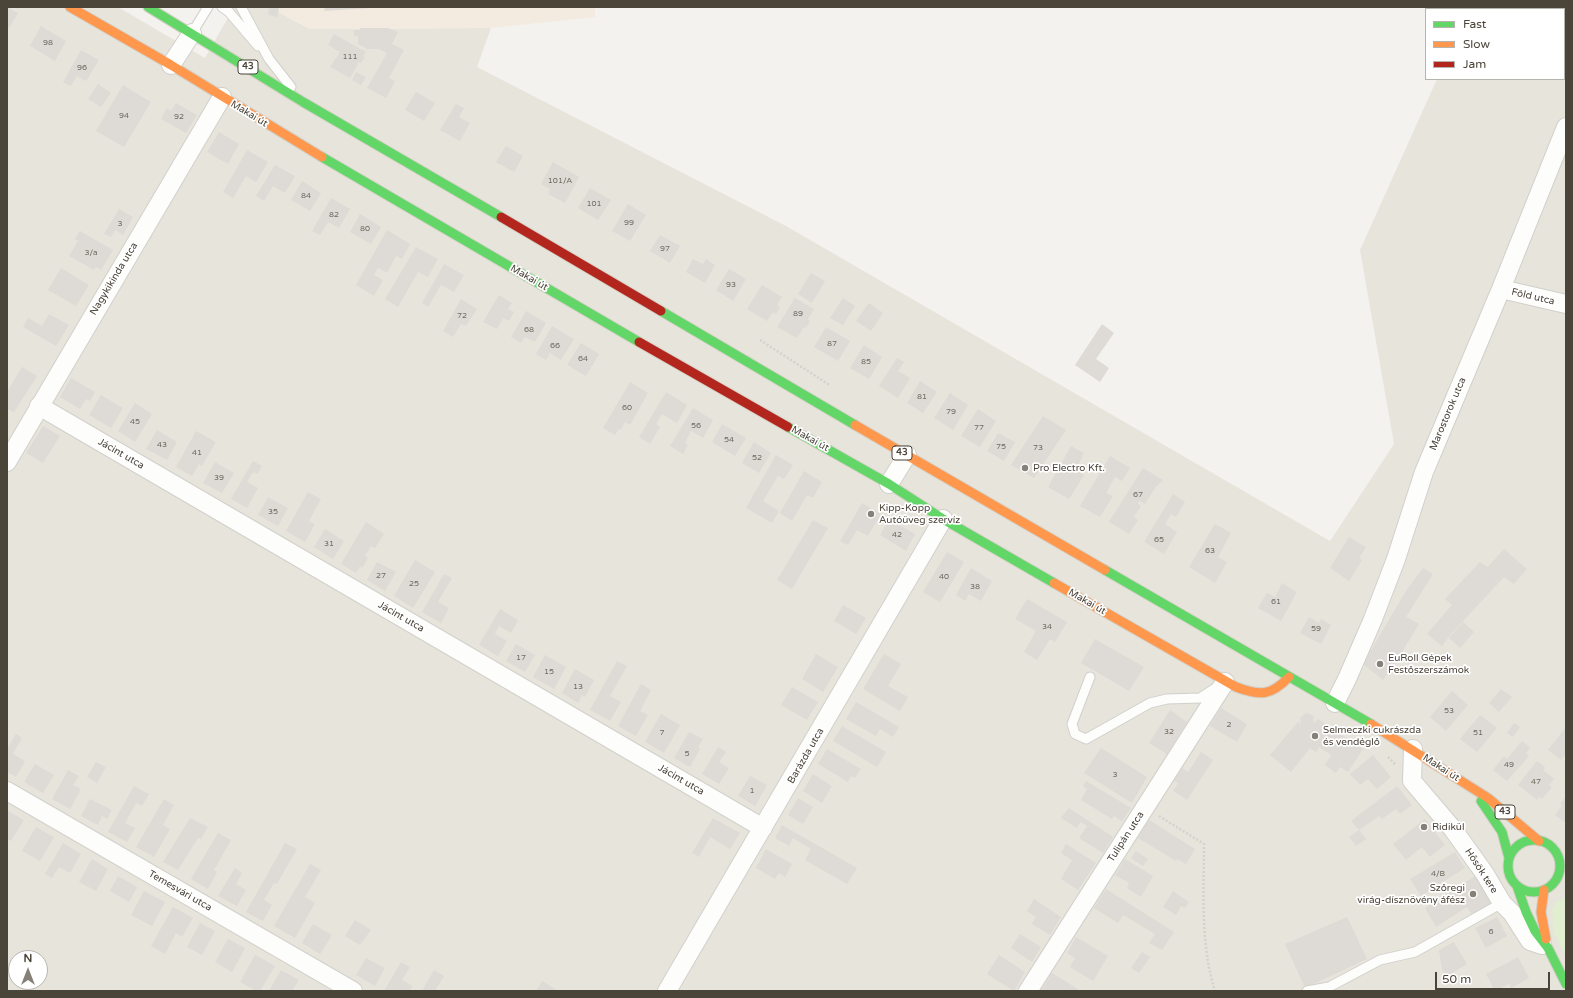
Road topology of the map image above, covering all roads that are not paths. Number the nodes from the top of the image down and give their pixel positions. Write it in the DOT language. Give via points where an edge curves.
graph roads {
  1 [pos="70,7"];
  2 [pos="148,7"];
  3 [pos="208,7"];
  4 [pos="222,7"];
  5 [pos="241,7"];
  6 [pos="192,33"];
  7 [pos="269,59"];
  8 [pos="171,65"];
  9 [pos="222,97"];
  10 [pos="303,102"];
  11 [pos="1566,127"];
  12 [pos="1500,289"];
  13 [pos="1566,304"];
  14 [pos="39,406"];
  15 [pos="907,455"];
  16 [pos="7,462"];
  17 [pos="889,484"];
  18 [pos="944,520"];
  19 [pos="1090,677"];
  20 [pos="1289,677"];
  21 [pos="1225,682"];
  22 [pos="1335,703"];
  23 [pos="1413,750"];
  24 [pos="1469,786"];
  25 [pos="7,791"];
  26 [pos="763,828"];
  27 [pos="1539,841"];
  28 [pos="1558,855"];
  29 [pos="1509,858"];
  30 [pos="1566,861"];
  31 [pos="1565,884"];
  32 [pos="1517,886"];
  33 [pos="1548,888"];
  34 [pos="1502,903"];
  35 [pos="1548,948"];
  36 [pos="1566,984"];
  37 [pos="353,991"];
  38 [pos="667,991"];
  39 [pos="1028,991"];
  40 [pos="1307,991"];
  1 -- 8 [label="main road, Makai út"];
  2 -- 6 [label="main road, Makai út / 43"];
  3 -- 6 [label="lane"];
  4 -- 7 [label="lane"];
  5 -- 7 [label="lane"];
  6 -- 8 [label="street"];
  6 -- 10 [label="main road, Makai út / 43"];
  7 -- 10 [label="lane"];
  8 -- 9 [label="main road, Makai út"];
  9 -- 14 [label="street, Nagykikinda utca"];
  9 -- 17 [label="main road, Makai út" via="391,198"];
  10 -- 15 [label="main road, Makai út / 43"];
  11 -- 12 [label="street, Marostorok utca"];
  12 -- 13 [label="street, Föld utca"];
  12 -- 22 [label="street, Marostorok utca" via="1424,472 1396,559 1373,619"];
  14 -- 16 [label="street, Nagykikinda utca"];
  14 -- 26 [label="street, Jácint utca"];
  15 -- 17 [label="street"];
  15 -- 20 [label="main road, Makai út / 43"];
  17 -- 18 [label="main road, Makai út"];
  18 -- 21 [label="main road, Makai út"];
  18 -- 26 [label="street, Barázda utca"];
  19 -- 21 [label="lane" via="1072,724 1075,734 1086,739 1150,703 1200,698"];
  20 -- 21 [label="main road, Makai út" via="1275,690 1265,692 1237,688"];
  20 -- 22 [label="main road, Makai út / 43"];
  21 -- 39 [label="street, Tulipán utca"];
  22 -- 23 [label="main road, Makai út / 43"];
  23 -- 24 [label="main road, Makai út / 43"];
  23 -- 34 [label="street, Hősök tere" via="1412,780 1452,828"];
  24 -- 27 [label="main road, Makai út / 43" via="1488,798"];
  24 -- 29 [label="main road, Makai út / 43" via="1502,832"];
  25 -- 37 [label="street, Temesvári utca"];
  26 -- 38 [label="street, Barázda utca"];
  27 -- 28 [label="main road, Makai út / 43" via="1547,844"];
  27 -- 29 [label="main road" via="1524,842"];
  28 -- 30 [label="main road, Makai út / 43"];
  28 -- 33 [label="main road" via="1558,875"];
  29 -- 32 [label="main road, Makai út / 43" via="1508,874"];
  31 -- 33 [label="main road"];
  32 -- 33 [label="main road" via="1530,892"];
  32 -- 35 [label="main road, Makai út" via="1535,931"];
  33 -- 35 [label="main road" via="1541,912"];
  34 -- 35 [label="street, Hősök tere" via="1512,913 1530,941"];
  34 -- 40 [label="lane" via="1415,952 1380,960 1329,987"];
  35 -- 36 [label="main road"];
}
